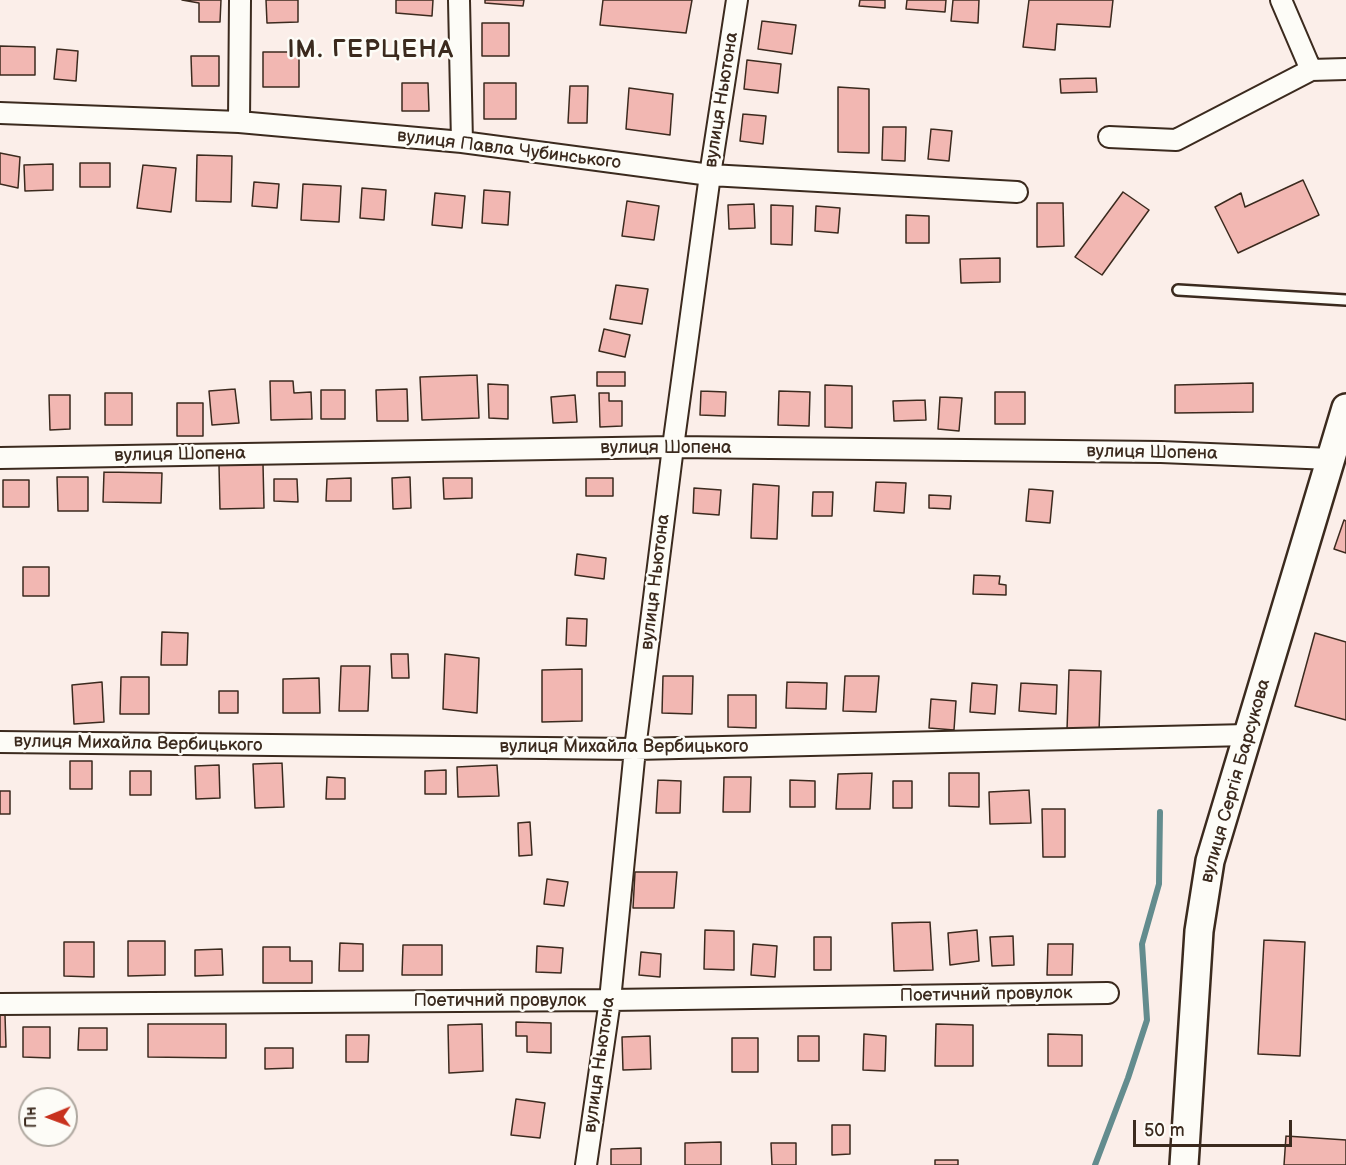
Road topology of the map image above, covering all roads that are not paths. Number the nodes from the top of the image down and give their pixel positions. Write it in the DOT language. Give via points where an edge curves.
graph roads {
  1 [pos="240,0"];
  2 [pos="459,0"];
  3 [pos="737,0"];
  4 [pos="1281,0"];
  5 [pos="1346,69"];
  6 [pos="1311,70"];
  7 [pos="0,113"];
  8 [pos="239,122"];
  9 [pos="1109,137"];
  10 [pos="462,142"];
  11 [pos="710,175"];
  12 [pos="1017,192"];
  13 [pos="1178,290"];
  14 [pos="1346,300"];
  15 [pos="1346,408"];
  16 [pos="673,447"];
  17 [pos="0,458"];
  18 [pos="1331,459"];
  19 [pos="1248,735"];
  20 [pos="0,742"];
  21 [pos="635,749"];
  22 [pos="1108,993"];
  23 [pos="610,1000"];
  24 [pos="0,1004"];
  25 [pos="586,1165"];
  26 [pos="1184,1165"];
  1 -- 8 [label="street"];
  2 -- 10 [label="street"];
  3 -- 11 [label="street, вулиця Ньютона"];
  4 -- 6 [label="street"];
  5 -- 6 [label="street"];
  6 -- 9 [label="street" via="1176,140"];
  7 -- 8 [label="street, вулиця Павла Чубинського"];
  8 -- 10 [label="street, вулиця Павла Чубинського"];
  10 -- 11 [label="street, вулиця Павла Чубинського"];
  11 -- 12 [label="street, вулиця Павла Чубинського"];
  11 -- 16 [label="street, вулиця Ньютона"];
  13 -- 14 [label="lane"];
  15 -- 18 [label="main road, вулиця Сергія Барсукова"];
  16 -- 17 [label="street, вулиця Шопена"];
  16 -- 18 [label="street, вулиця Шопена" via="1161,452"];
  16 -- 21 [label="street, вулиця Ньютона"];
  18 -- 19 [label="main road, вулиця Сергія Барсукова"];
  19 -- 21 [label="street, вулиця Михайла Вербицького"];
  19 -- 26 [label="main road, вулиця Сергія Барсукова" via="1210,861 1199,931"];
  20 -- 21 [label="street, вулиця Михайла Вербицького"];
  21 -- 23 [label="street, вулиця Ньютона"];
  22 -- 23 [label="street, Поетичний провулок"];
  23 -- 24 [label="street, Поетичний провулок"];
  23 -- 25 [label="street, вулиця Ньютона"];
}
